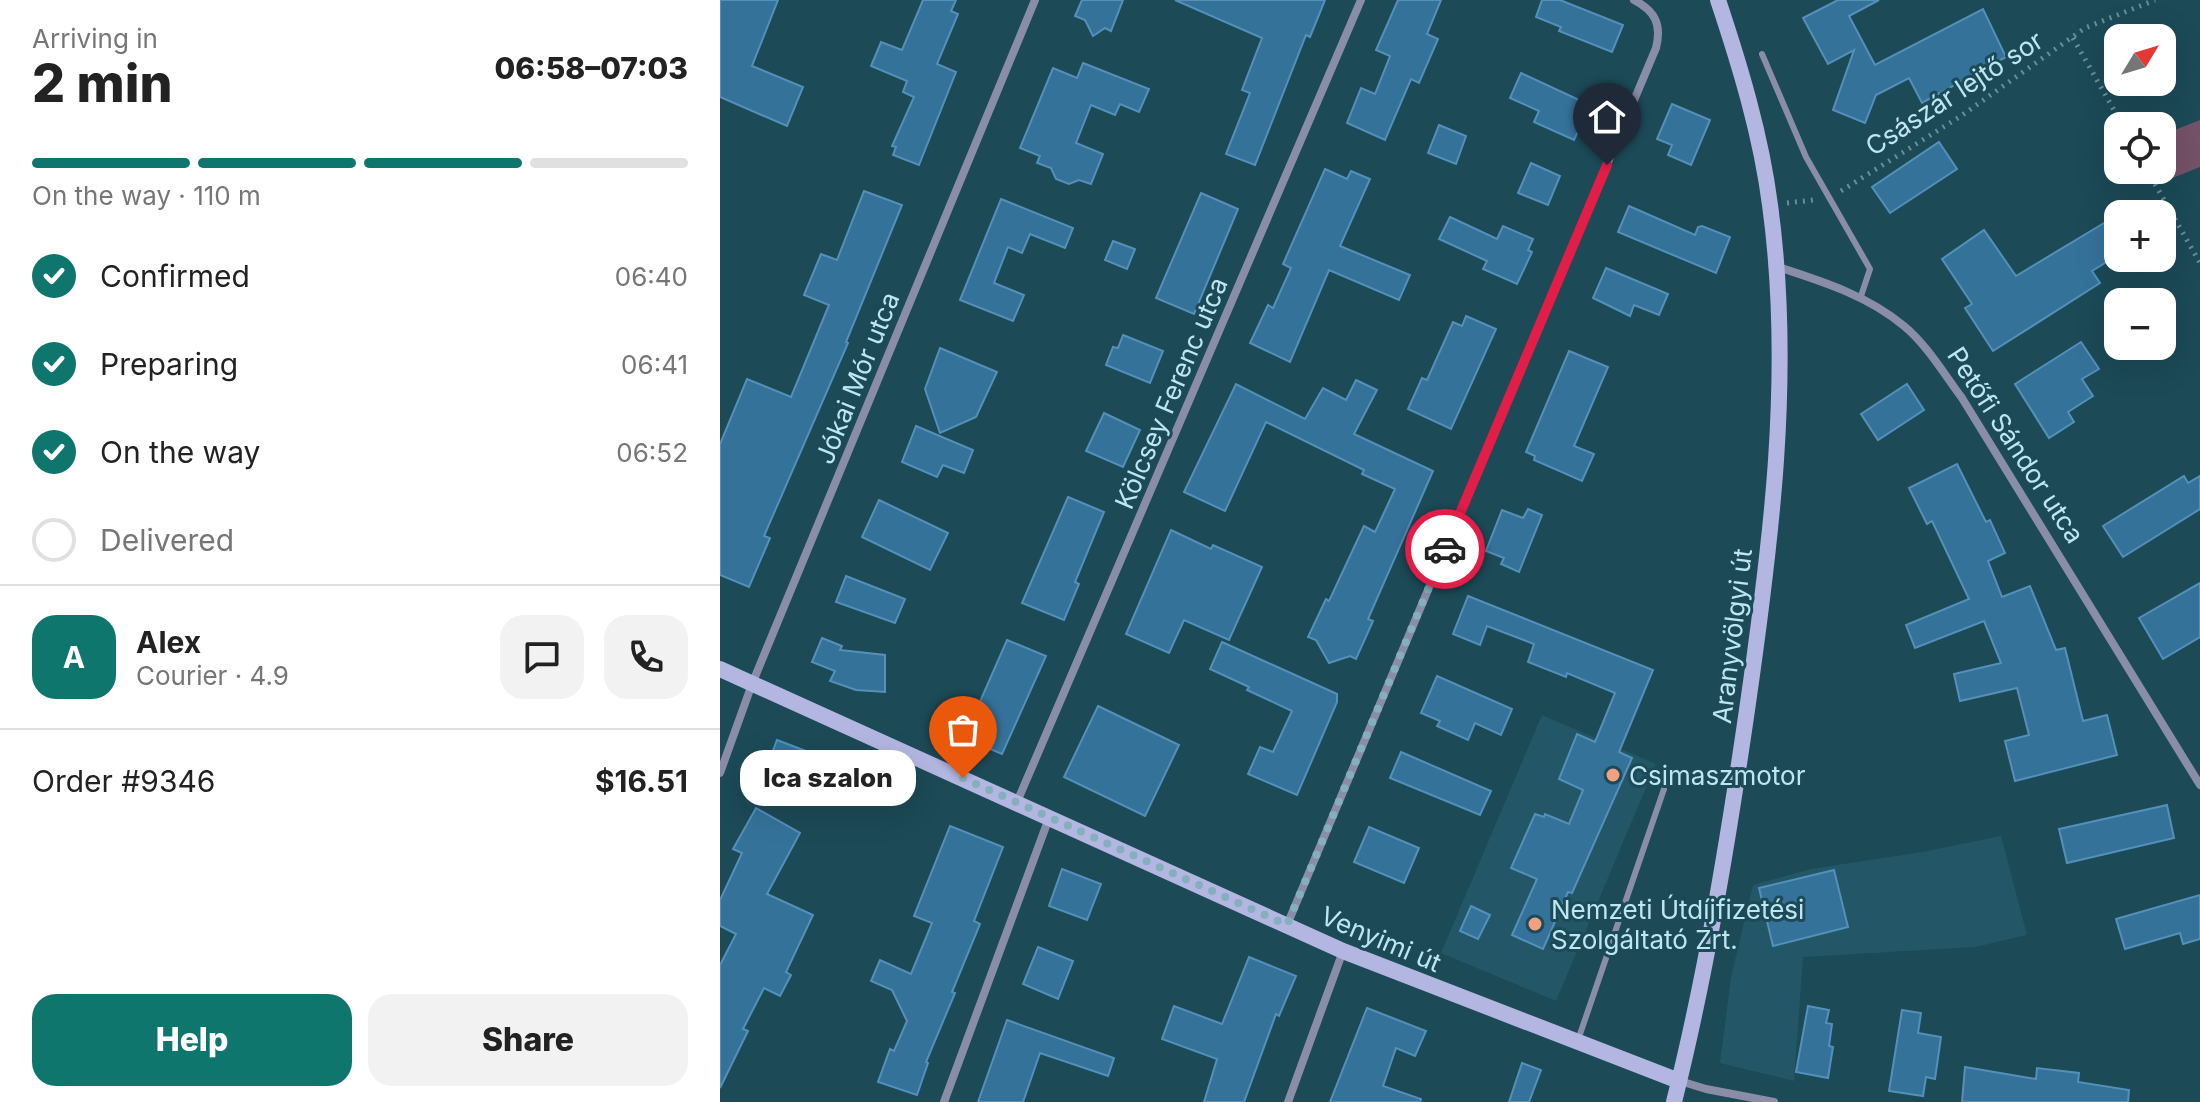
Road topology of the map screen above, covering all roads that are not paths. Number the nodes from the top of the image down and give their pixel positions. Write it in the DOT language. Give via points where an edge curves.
graph roads {
  1 [pos="1035,0"];
  2 [pos="1361,0"];
  3 [pos="1634,0"];
  4 [pos="1718,0"];
  5 [pos="1762,54"];
  6 [pos="1775,266"];
  7 [pos="1861,296"];
  8 [pos="720,669"];
  9 [pos="752,684"];
  10 [pos="720,773"];
  11 [pos="2200,785"];
  12 [pos="1664,789"];
  13 [pos="1017,802"];
  14 [pos="1049,817"];
  15 [pos="1287,925"];
  16 [pos="1343,951"];
  17 [pos="1577,1043"];
  18 [pos="1679,1081"];
  19 [pos="944,1102"];
  20 [pos="1288,1102"];
  21 [pos="1674,1102"];
  22 [pos="1774,1102"];
  1 -- 9 [label="street, Jókai Mór utca"];
  2 -- 13 [label="street, Kölcsey Ferenc utca"];
  3 -- 15 [label="street" via="1654,15 1660,34 1656,48"];
  4 -- 6 [label="street" via="1755,125"];
  5 -- 7 [label="lane" via="1806,157 1870,269"];
  6 -- 7 [label="street, Petőfi Sándor utca"];
  6 -- 18 [label="street, Aranyvölgyi út" via="1779,425 1761,612 1733,803"];
  7 -- 11 [label="street, Petőfi Sándor utca" via="1905,326 1962,398"];
  8 -- 9 [label="street, Venyimi út"];
  9 -- 10 [label="street, Jókai Mór utca"];
  9 -- 13 [label="street, Venyimi út"];
  12 -- 17 [label="lane"];
  13 -- 14 [label="street, Venyimi út"];
  14 -- 15 [label="street, Venyimi út"];
  14 -- 19 [label="street"];
  15 -- 16 [label="street, Venyimi út"];
  16 -- 17 [label="street, Venyimi út"];
  16 -- 20 [label="street"];
  17 -- 18 [label="street, Venyimi út"];
  18 -- 21 [label="street, Aranyvölgyi út"];
  18 -- 22 [label="street, Venyimi út"];
}
